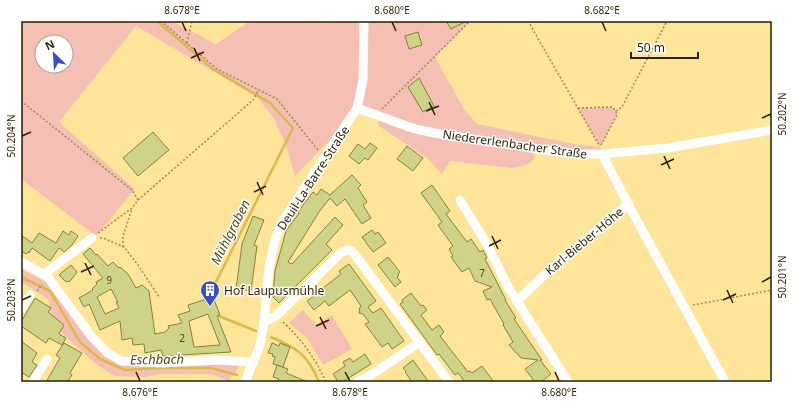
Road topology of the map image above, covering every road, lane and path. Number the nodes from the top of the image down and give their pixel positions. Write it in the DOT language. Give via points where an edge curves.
graph roads {
  1 [pos="161,21"];
  2 [pos="192,21"];
  3 [pos="364,21"];
  4 [pos="470,21"];
  5 [pos="528,21"];
  6 [pos="667,21"];
  7 [pos="187,43"];
  8 [pos="258,90"];
  9 [pos="21,101"];
  10 [pos="357,108"];
  11 [pos="578,108"];
  12 [pos="616,111"];
  13 [pos="377,114"];
  14 [pos="772,130"];
  15 [pos="601,151"];
  16 [pos="324,158"];
  17 [pos="138,200"];
  18 [pos="460,200"];
  19 [pos="628,204"];
  20 [pos="132,208"];
  21 [pos="92,238"];
  22 [pos="124,247"];
  23 [pos="21,262"];
  24 [pos="47,276"];
  25 [pos="41,285"];
  26 [pos="39,288"];
  27 [pos="772,290"];
  28 [pos="30,294"];
  29 [pos="159,297"];
  30 [pos="517,301"];
  31 [pos="684,308"];
  32 [pos="21,309"];
  33 [pos="276,316"];
  34 [pos="264,322"];
  35 [pos="420,342"];
  36 [pos="47,359"];
  37 [pos="254,362"];
  38 [pos="33,382"];
  39 [pos="245,382"];
  40 [pos="326,382"];
  41 [pos="357,382"];
  42 [pos="448,382"];
  43 [pos="568,382"];
  44 [pos="725,382"];
  1 -- 7 [label="path"];
  2 -- 7 [label="path"];
  3 -- 10 [label="street, Deuil-La-Barre-Straße" via="364,68"];
  4 -- 13 [label="path"];
  5 -- 11 [label="path"];
  6 -- 12 [label="path" via="622,107"];
  7 -- 8 [label="path" via="217,69"];
  8 -- 16 [label="path" via="277,99"];
  8 -- 17 [label="path" via="253,100"];
  9 -- 17 [label="path" via="132,190"];
  10 -- 13 [label="street, Niedererlenbacher Straße"];
  10 -- 16 [label="street, Deuil-La-Barre-Straße"];
  11 -- 12 [label="path" via="612,107"];
  11 -- 15 [label="path"];
  12 -- 15 [label="path" via="617,115"];
  13 -- 15 [label="street, Niedererlenbacher Straße" via="416,129 440,134 558,152"];
  14 -- 15 [label="street, Niedererlenbacher Straße" via="668,148"];
  15 -- 19 [label="street, Karl-Bieber-Höhe"];
  16 -- 34 [label="street, Deuil-La-Barre-Straße" via="282,222 275,240 269,267"];
  17 -- 20 [label="path"];
  18 -- 30 [label="street"];
  19 -- 30 [label="street, Karl-Bieber-Höhe" via="544,274"];
  19 -- 31 [label="street"];
  20 -- 21 [label="path"];
  20 -- 22 [label="path" via="122,237"];
  21 -- 22 [label="path" via="103,238"];
  21 -- 24 [label="street" via="48,271"];
  22 -- 29 [label="path"];
  23 -- 24 [label="street"];
  24 -- 37 [label="street" via="92,337 108,353 121,361"];
  25 -- 26 [label="path"];
  27 -- 31 [label="path" via="703,302"];
  28 -- 32 [label="street"];
  30 -- 43 [label="street"];
  31 -- 44 [label="street"];
  33 -- 34 [label="street"];
  33 -- 35 [label="street" via="342,252 348,250 353,252"];
  33 -- 40 [label="path" via="298,336 316,361"];
  34 -- 37 [label="street, Deuil-La-Barre-Straße"];
  35 -- 41 [label="street"];
  35 -- 42 [label="street"];
  36 -- 38 [label="street"];
  37 -- 39 [label="street, Deuil-La-Barre-Straße"];
}
